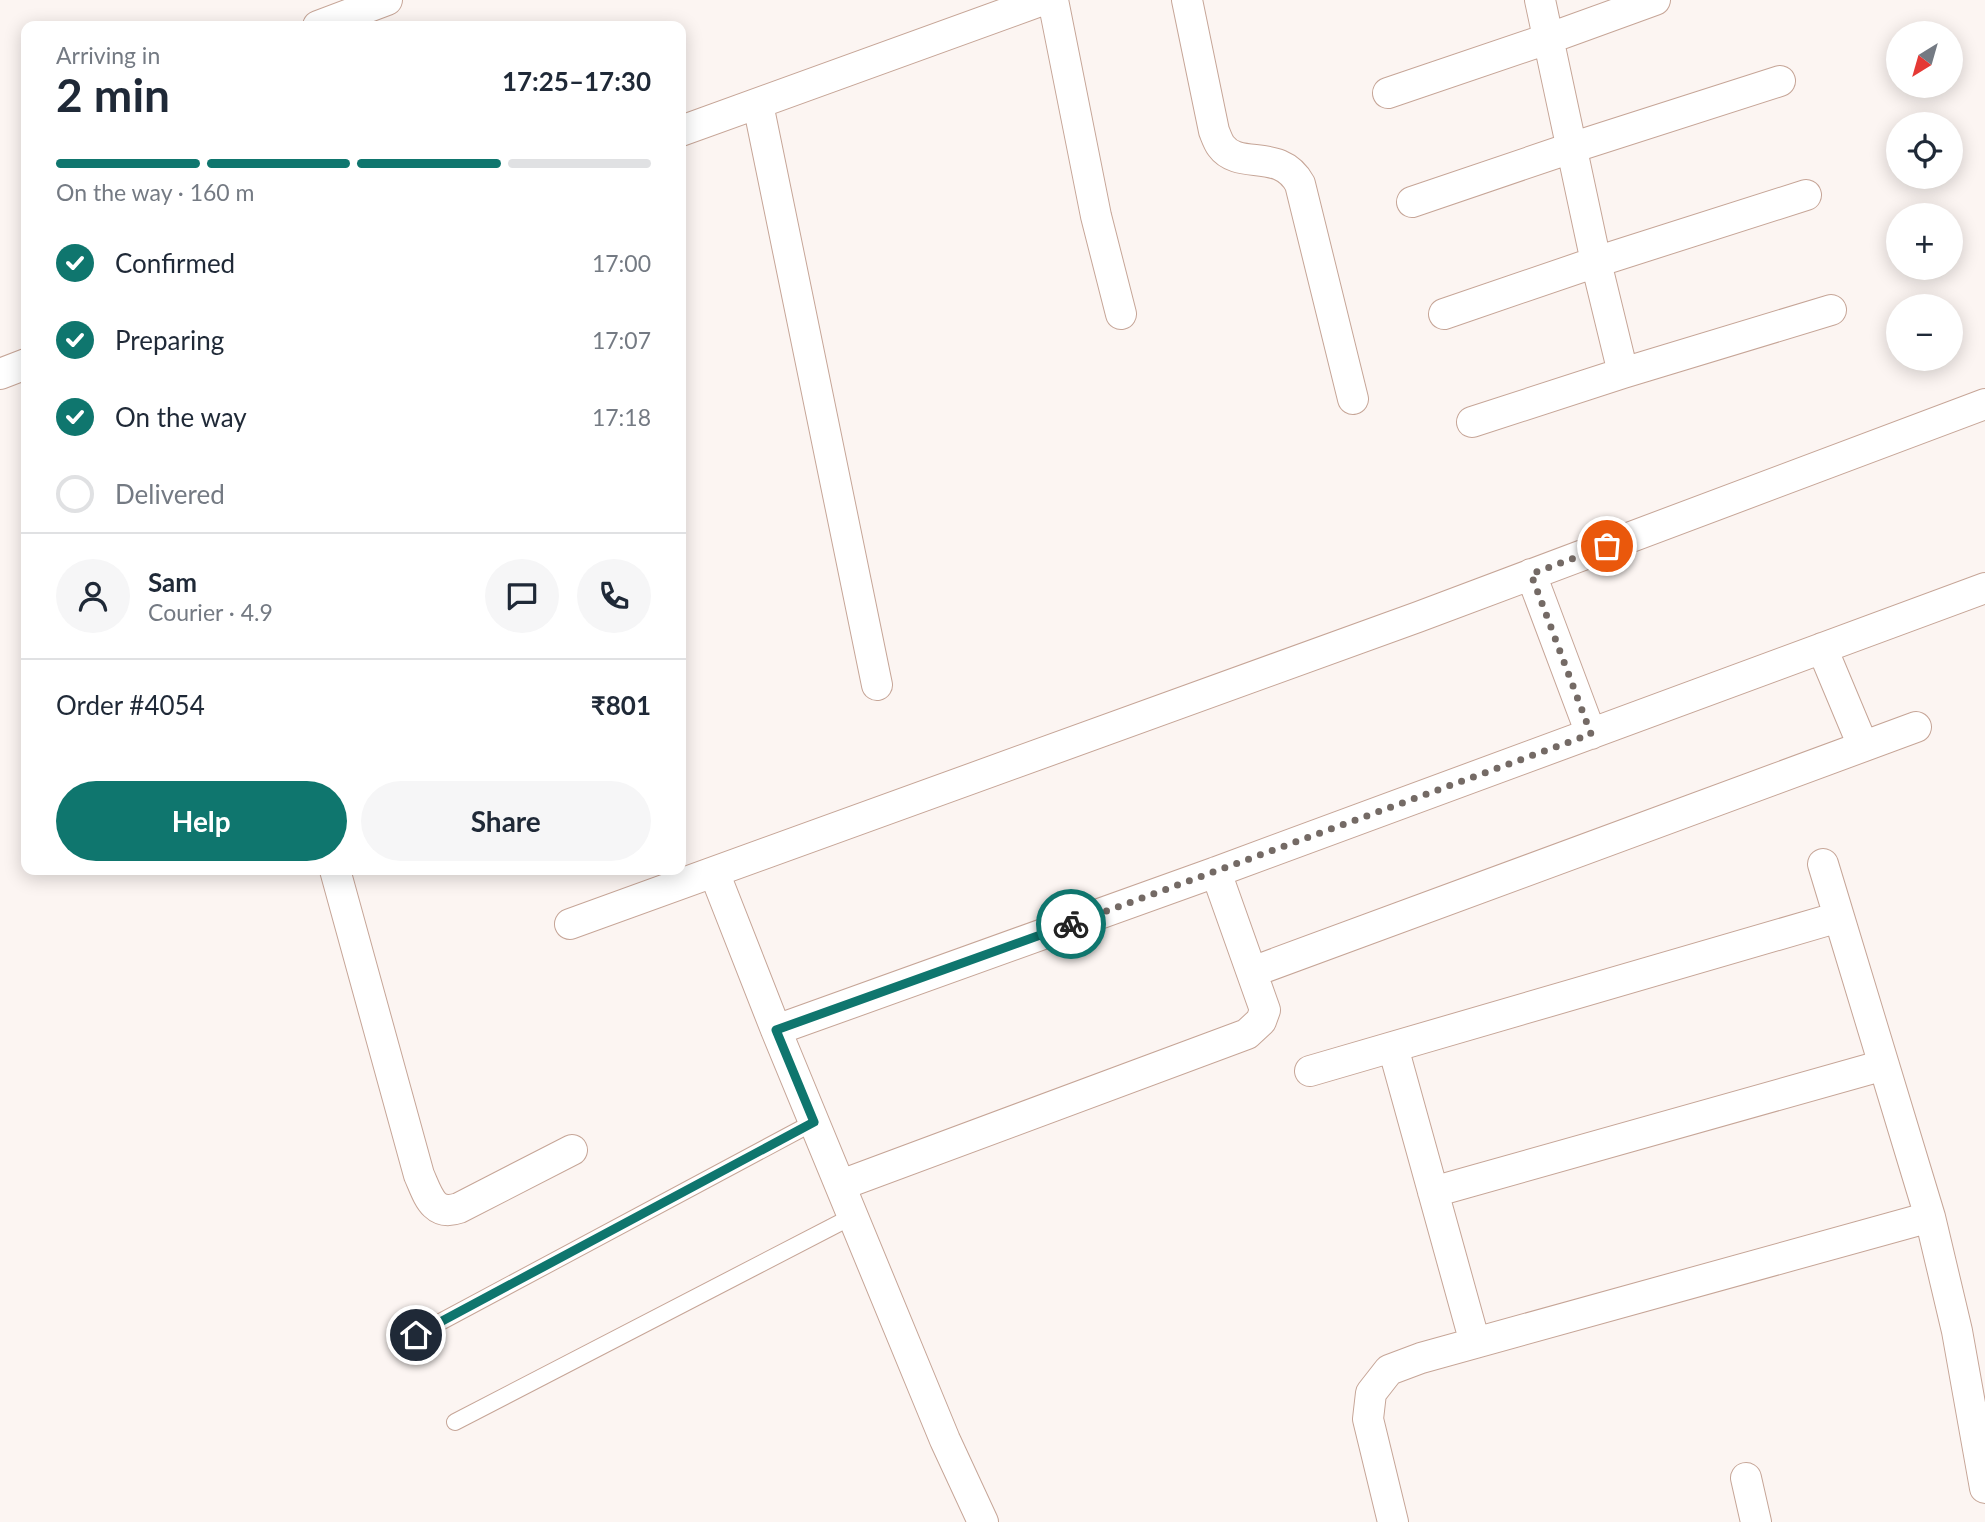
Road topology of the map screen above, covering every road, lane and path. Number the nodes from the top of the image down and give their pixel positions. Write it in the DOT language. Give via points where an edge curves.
graph roads {
  1 [pos="387,0"];
  2 [pos="1044,0"];
  3 [pos="1053,0"];
  4 [pos="1187,0"];
  5 [pos="1541,0"];
  6 [pos="1655,0"];
  7 [pos="331,21"];
  8 [pos="1550,38"];
  9 [pos="1780,81"];
  10 [pos="1388,93"];
  11 [pos="758,104"];
  12 [pos="686,129"];
  13 [pos="1571,148"];
  14 [pos="1806,195"];
  15 [pos="1412,202"];
  16 [pos="1596,262"];
  17 [pos="1832,310"];
  18 [pos="1121,314"];
  19 [pos="1444,314"];
  20 [pos="21,366"];
  21 [pos="1623,373"];
  22 [pos="0,374"];
  23 [pos="1353,399"];
  24 [pos="1985,404"];
  25 [pos="1472,422"];
  26 [pos="1531,574"];
  27 [pos="1985,588"];
  28 [pos="1822,648"];
  29 [pos="877,685"];
  30 [pos="1916,727"];
  31 [pos="1591,734"];
  32 [pos="1863,747"];
  33 [pos="1823,863"];
  34 [pos="714,872"];
  35 [pos="1216,872"];
  36 [pos="336,875"];
  37 [pos="1839,917"];
  38 [pos="570,923"];
  39 [pos="1252,972"];
  40 [pos="776,1030"];
  41 [pos="1393,1047"];
  42 [pos="1884,1065"];
  43 [pos="1310,1071"];
  44 [pos="814,1122"];
  45 [pos="572,1150"];
  46 [pos="841,1185"];
  47 [pos="1433,1192"];
  48 [pos="853,1216"];
  49 [pos="1930,1217"];
  50 [pos="416,1335"];
  51 [pos="1475,1343"];
  52 [pos="455,1422"];
  53 [pos="1746,1478"];
  54 [pos="1985,1488"];
  55 [pos="983,1522"];
  56 [pos="1394,1522"];
  57 [pos="1756,1522"];
  1 -- 7 [label="street"];
  2 -- 11 [label="street"];
  3 -- 18 [label="street" via="1096,216"];
  4 -- 23 [label="street" via="1220,145 1239,158 1289,169 1300,184"];
  5 -- 8 [label="street"];
  6 -- 8 [label="street"];
  8 -- 10 [label="street"];
  8 -- 13 [label="street"];
  9 -- 13 [label="street"];
  11 -- 12 [label="street"];
  11 -- 29 [label="street"];
  13 -- 15 [label="street"];
  13 -- 16 [label="street"];
  14 -- 16 [label="street"];
  16 -- 19 [label="street"];
  16 -- 21 [label="street"];
  17 -- 21 [label="street"];
  20 -- 22 [label="street"];
  21 -- 25 [label="street"];
  24 -- 26 [label="street"];
  26 -- 31 [label="street"];
  26 -- 34 [label="street"];
  27 -- 28 [label="street"];
  28 -- 31 [label="street"];
  28 -- 32 [label="street"];
  30 -- 32 [label="street"];
  31 -- 35 [label="street"];
  32 -- 39 [label="street"];
  33 -- 37 [label="street"];
  34 -- 38 [label="street"];
  34 -- 40 [label="street"];
  35 -- 39 [label="street"];
  35 -- 40 [label="street"];
  36 -- 45 [label="street" via="419,1175 437,1208 449,1212 459,1208"];
  37 -- 41 [label="street"];
  37 -- 42 [label="street"];
  39 -- 46 [label="street" via="1265,1010 1247,1034"];
  40 -- 44 [label="street"];
  41 -- 43 [label="street"];
  41 -- 47 [label="street"];
  42 -- 47 [label="street"];
  42 -- 49 [label="street"];
  44 -- 46 [label="street"];
  44 -- 50 [label="lane"];
  46 -- 48 [label="street"];
  47 -- 51 [label="street"];
  48 -- 52 [label="lane"];
  48 -- 55 [label="street"];
  49 -- 51 [label="street"];
  49 -- 54 [label="street" via="1957,1331"];
  51 -- 56 [label="street" via="1389,1370 1370,1393 1367,1419"];
  53 -- 57 [label="street"];
}
